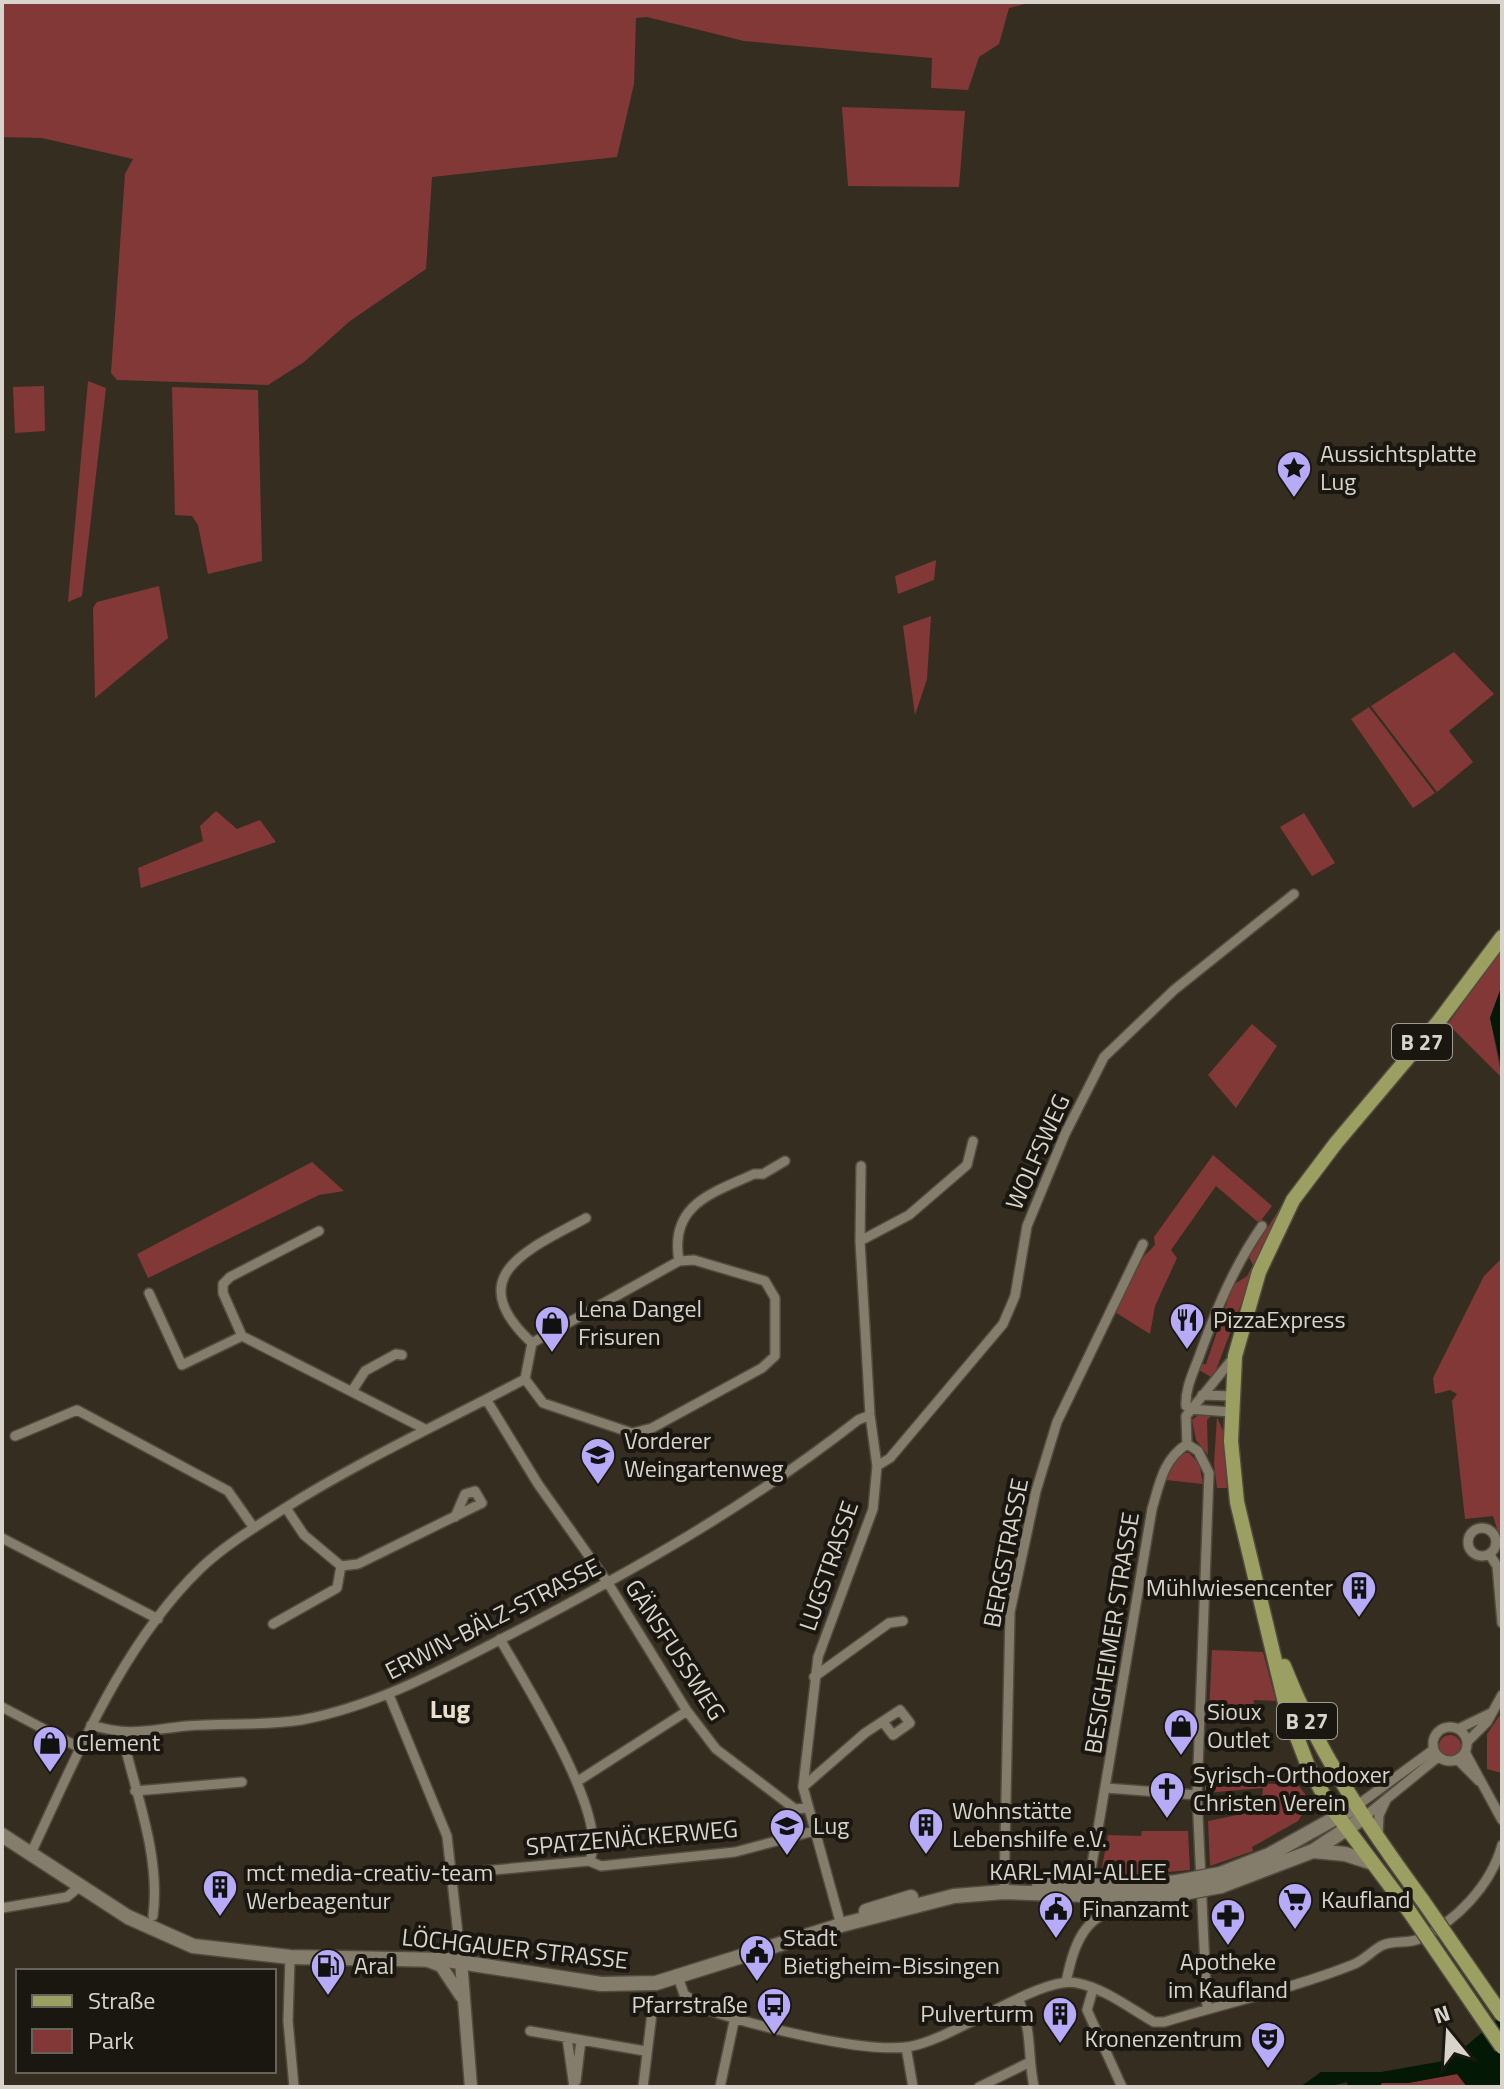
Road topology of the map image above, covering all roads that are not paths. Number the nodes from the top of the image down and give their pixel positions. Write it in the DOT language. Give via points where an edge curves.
graph roads {
  1 [pos="1294,894"];
  2 [pos="1502,937"];
  3 [pos="973,1141"];
  4 [pos="785,1161"];
  5 [pos="861,1166"];
  6 [pos="586,1218"];
  7 [pos="1262,1226"];
  8 [pos="319,1231"];
  9 [pos="860,1241"];
  10 [pos="1143,1244"];
  11 [pos="679,1261"];
  12 [pos="149,1293"];
  13 [pos="242,1336"];
  14 [pos="532,1343"];
  15 [pos="402,1355"];
  16 [pos="1235,1356"];
  17 [pos="525,1379"];
  18 [pos="1191,1381"];
  19 [pos="1210,1387"];
  20 [pos="352,1391"];
  21 [pos="1202,1395"];
  22 [pos="1231,1396"];
  23 [pos="486,1399"];
  24 [pos="1190,1409"];
  25 [pos="1231,1412"];
  26 [pos="870,1415"];
  27 [pos="423,1428"];
  28 [pos="15,1436"];
  29 [pos="1187,1444"];
  30 [pos="877,1466"];
  31 [pos="286,1508"];
  32 [pos="455,1517"];
  33 [pos="254,1528"];
  34 [pos="2,1538"];
  35 [pos="1490,1555"];
  36 [pos="341,1566"];
  37 [pos="608,1583"];
  38 [pos="158,1619"];
  39 [pos="903,1621"];
  40 [pos="1502,1623"];
  41 [pos="273,1624"];
  42 [pos="1267,1625"];
  43 [pos="500,1639"];
  44 [pos="814,1677"];
  45 [pos="389,1695"];
  46 [pos="1502,1695"];
  47 [pos="2,1707"];
  48 [pos="687,1711"];
  49 [pos="1491,1713"];
  50 [pos="883,1722"];
  51 [pos="91,1725"];
  52 [pos="1458,1729"];
  53 [pos="122,1734"];
  54 [pos="78,1747"];
  55 [pos="1463,1751"];
  56 [pos="1436,1754"];
  57 [pos="578,1781"];
  58 [pos="242,1782"];
  59 [pos="1341,1784"];
  60 [pos="803,1787"];
  61 [pos="1106,1788"];
  62 [pos="135,1791"];
  63 [pos="1377,1793"];
  64 [pos="1197,1795"];
  65 [pos="1388,1797"];
  66 [pos="807,1808"];
  67 [pos="1359,1813"];
  68 [pos="1337,1817"];
  69 [pos="1502,1820"];
  70 [pos="1346,1830"];
  71 [pos="814,1831"];
  72 [pos="1310,1831"];
  73 [pos="2,1835"];
  74 [pos="1380,1843"];
  75 [pos="1502,1845"];
  76 [pos="1313,1851"];
  77 [pos="31,1853"];
  78 [pos="589,1861"];
  79 [pos="1370,1862"];
  80 [pos="451,1874"];
  81 [pos="1090,1876"];
  82 [pos="1220,1880"];
  83 [pos="79,1887"];
  84 [pos="1004,1887"];
  85 [pos="1178,1888"];
  86 [pos="1102,1892"];
  87 [pos="1144,1897"];
  88 [pos="2,1908"];
  89 [pos="153,1916"];
  90 [pos="841,1925"];
  91 [pos="290,1957"];
  92 [pos="418,1957"];
  93 [pos="461,1961"];
  94 [pos="678,1977"];
  95 [pos="1066,1982"];
  96 [pos="1093,1989"];
  97 [pos="462,1996"];
  98 [pos="1019,2000"];
  99 [pos="1207,2009"];
  100 [pos="652,2013"];
  101 [pos="1502,2015"];
  102 [pos="735,2017"];
  103 [pos="530,2031"];
  104 [pos="567,2038"];
  105 [pos="581,2040"];
  106 [pos="906,2047"];
  107 [pos="1502,2047"];
  108 [pos="645,2051"];
  109 [pos="1028,2063"];
  110 [pos="574,2085"];
  111 [pos="294,2087"];
  112 [pos="471,2087"];
  113 [pos="643,2087"];
  114 [pos="720,2087"];
  115 [pos="913,2087"];
  116 [pos="979,2087"];
  117 [pos="1034,2087"];
  118 [pos="1122,2087"];
  1 -- 30 [label="street, WOLFSWEG" via="1174,990 1104,1057 1027,1226 1015,1296 1003,1324 890,1458"];
  2 -- 16 [label="main road, B 27" via="1293,1200 1259,1272"];
  3 -- 9 [label="street" via="967,1165 909,1215"];
  4 -- 11 [label="street" via="694,1202 679,1240"];
  5 -- 9 [label="street, LUGSTRASSE"];
  6 -- 14 [label="street" via="520,1255 502,1281 501,1298 518,1330"];
  7 -- 18 [label="street" via="1230,1275"];
  8 -- 13 [label="street" via="223,1284"];
  9 -- 26 [label="street, LUGSTRASSE"];
  10 -- 84 [label="street, BERGSTRASSE" via="1057,1422 1036,1491 1010,1612"];
  11 -- 14 [label="street"];
  11 -- 17 [label="street" via="694,1260 765,1281 775,1298 775,1356 762,1368 652,1428 632,1433 543,1403"];
  12 -- 13 [label="street" via="182,1365"];
  13 -- 20 [label="street"];
  14 -- 17 [label="street"];
  15 -- 20 [label="street" via="365,1371"];
  16 -- 19 [label="street"];
  16 -- 22 [label="main road, B 27"];
  17 -- 23 [label="street"];
  18 -- 19 [label="street" via="1198,1388"];
  18 -- 24 [label="street" via="1185,1400"];
  19 -- 21 [label="street"];
  20 -- 27 [label="street"];
  21 -- 22 [label="street"];
  21 -- 24 [label="street"];
  22 -- 25 [label="main road, B 27"];
  23 -- 27 [label="street"];
  23 -- 37 [label="street, GÄNSFUSSWEG"];
  24 -- 25 [label="street"];
  24 -- 29 [label="street" via="1184,1422"];
  25 -- 42 [label="main road, B 27" via="1237,1502"];
  26 -- 30 [label="street, LUGSTRASSE"];
  26 -- 37 [label="street, ERWIN-BÄLZ-STRASSE" via="734,1509"];
  27 -- 31 [label="street"];
  28 -- 33 [label="street" via="77,1410 228,1491"];
  29 -- 61 [label="street, BESIGHEIMER STRASSE" via="1164,1466 1152,1509"];
  29 -- 64 [label="street" via="1198,1451 1209,1473"];
  30 -- 44 [label="street, LUGSTRASSE" via="873,1509"];
  31 -- 33 [label="street"];
  31 -- 36 [label="street" via="304,1535"];
  32 -- 36 [label="street" via="358,1564"];
  33 -- 38 [label="street" via="201,1567"];
  34 -- 38 [label="street"];
  35 -- 40 [label="street" via="1497,1566"];
  36 -- 41 [label="street" via="337,1588"];
  37 -- 43 [label="street, ERWIN-BÄLZ-STRASSE"];
  37 -- 48 [label="street, GÄNSFUSSWEG"];
  38 -- 51 [label="street"];
  39 -- 44 [label="street" via="889,1623"];
  42 -- 59 [label="main road, B 27"];
  42 -- 68 [label="main road, B 27" via="1293,1730"];
  43 -- 45 [label="street, ERWIN-BÄLZ-STRASSE"];
  43 -- 57 [label="street"];
  44 -- 60 [label="street, LUGSTRASSE"];
  45 -- 53 [label="street, ERWIN-BÄLZ-STRASSE" via="302,1719"];
  45 -- 80 [label="street" via="447,1836"];
  46 -- 49 [label="street"];
  47 -- 54 [label="street"];
  48 -- 57 [label="street"];
  48 -- 66 [label="street, GÄNSFUSSWEG" via="716,1749 795,1809"];
  49 -- 52 [label="street"];
  49 -- 55 [label="street"];
  50 -- 60 [label="street"];
  51 -- 53 [label="street, ERWIN-BÄLZ-STRASSE"];
  51 -- 54 [label="street"];
  52 -- 55 [label="street"];
  52 -- 56 [label="street" via="1437,1732"];
  53 -- 62 [label="street"];
  54 -- 77 [label="street"];
  55 -- 56 [label="street" via="1448,1761"];
  55 -- 69 [label="street"];
  56 -- 63 [label="street"];
  56 -- 65 [label="street"];
  57 -- 78 [label="street" via="592,1826 595,1851"];
  58 -- 62 [label="street"];
  59 -- 63 [label="street" via="1356,1793"];
  59 -- 67 [label="main road, B 27"];
  60 -- 66 [label="street, LUGSTRASSE"];
  61 -- 64 [label="street"];
  61 -- 81 [label="street, BESIGHEIMER STRASSE"];
  62 -- 89 [label="street" via="149,1848"];
  63 -- 67 [label="street"];
  64 -- 99 [label="street"];
  65 -- 67 [label="street"];
  65 -- 74 [label="street" via="1377,1822"];
  66 -- 71 [label="street, LUGSTRASSE"];
  67 -- 68 [label="main road, KARL-MAI-ALLEE"];
  67 -- 70 [label="main road, KARL-MAI-ALLEE"];
  67 -- 74 [label="main road, B 27"];
  68 -- 70 [label="main road, B 27"];
  68 -- 72 [label="main road, KARL-MAI-ALLEE"];
  70 -- 76 [label="main road, KARL-MAI-ALLEE"];
  70 -- 79 [label="main road, B 27"];
  71 -- 78 [label="street, SPATZENÄCKERWEG" via="735,1852 601,1866"];
  71 -- 90 [label="street, LUGSTRASSE"];
  72 -- 76 [label="main road"];
  72 -- 82 [label="main road, KARL-MAI-ALLEE"];
  73 -- 77 [label="main road, LÖCHGAUER STRASSE"];
  74 -- 101 [label="main road, B 27, bridge"];
  75 -- 99 [label="street" via="1481,1889 1420,1939 1388,1943 1353,1965"];
  76 -- 79 [label="main road, KARL-MAI-ALLEE"];
  76 -- 82 [label="main road, KARL-MAI-ALLEE"];
  77 -- 83 [label="main road, LÖCHGAUER STRASSE"];
  78 -- 80 [label="street, SPATZENÄCKERWEG"];
  79 -- 107 [label="main road, B 27, bridge"];
  80 -- 93 [label="street"];
  82 -- 85 [label="main road, KARL-MAI-ALLEE, bridge"];
  83 -- 88 [label="street" via="67,1897"];
  83 -- 91 [label="main road, LÖCHGAUER STRASSE" via="128,1917 193,1946"];
  84 -- 86 [label="main road, KARL-MAI-ALLEE"];
  84 -- 90 [label="main road, KARL-MAI-ALLEE"];
  85 -- 86 [label="main road, KARL-MAI-ALLEE"];
  85 -- 87 [label="main road, KARL-MAI-ALLEE"];
  86 -- 87 [label="main road, KARL-MAI-ALLEE"];
  87 -- 95 [label="street" via="1093,1919 1082,1933"];
  90 -- 94 [label="main road, KARL-MAI-ALLEE"];
  91 -- 92 [label="main road, LÖCHGAUER STRASSE"];
  91 -- 111 [label="street" via="287,2002"];
  92 -- 93 [label="main road, LÖCHGAUER STRASSE"];
  92 -- 97 [label="street" via="441,1966"];
  93 -- 94 [label="main road, LÖCHGAUER STRASSE" via="601,1984"];
  93 -- 97 [label="street"];
  94 -- 102 [label="street" via="684,1994 702,2008"];
  95 -- 96 [label="street"];
  95 -- 98 [label="street"];
  96 -- 99 [label="street" via="1154,2022"];
  96 -- 118 [label="street" via="1087,2010"];
  97 -- 112 [label="street"];
  98 -- 106 [label="street"];
  98 -- 109 [label="street" via="1031,2040"];
  100 -- 108 [label="street"];
  102 -- 106 [label="street" via="870,2047"];
  102 -- 114 [label="street"];
  103 -- 104 [label="street"];
  104 -- 105 [label="street"];
  104 -- 110 [label="street"];
  105 -- 108 [label="street"];
  105 -- 110 [label="street"];
  106 -- 115 [label="street"];
  108 -- 113 [label="street"];
  109 -- 116 [label="street"];
  109 -- 117 [label="street"];
}
